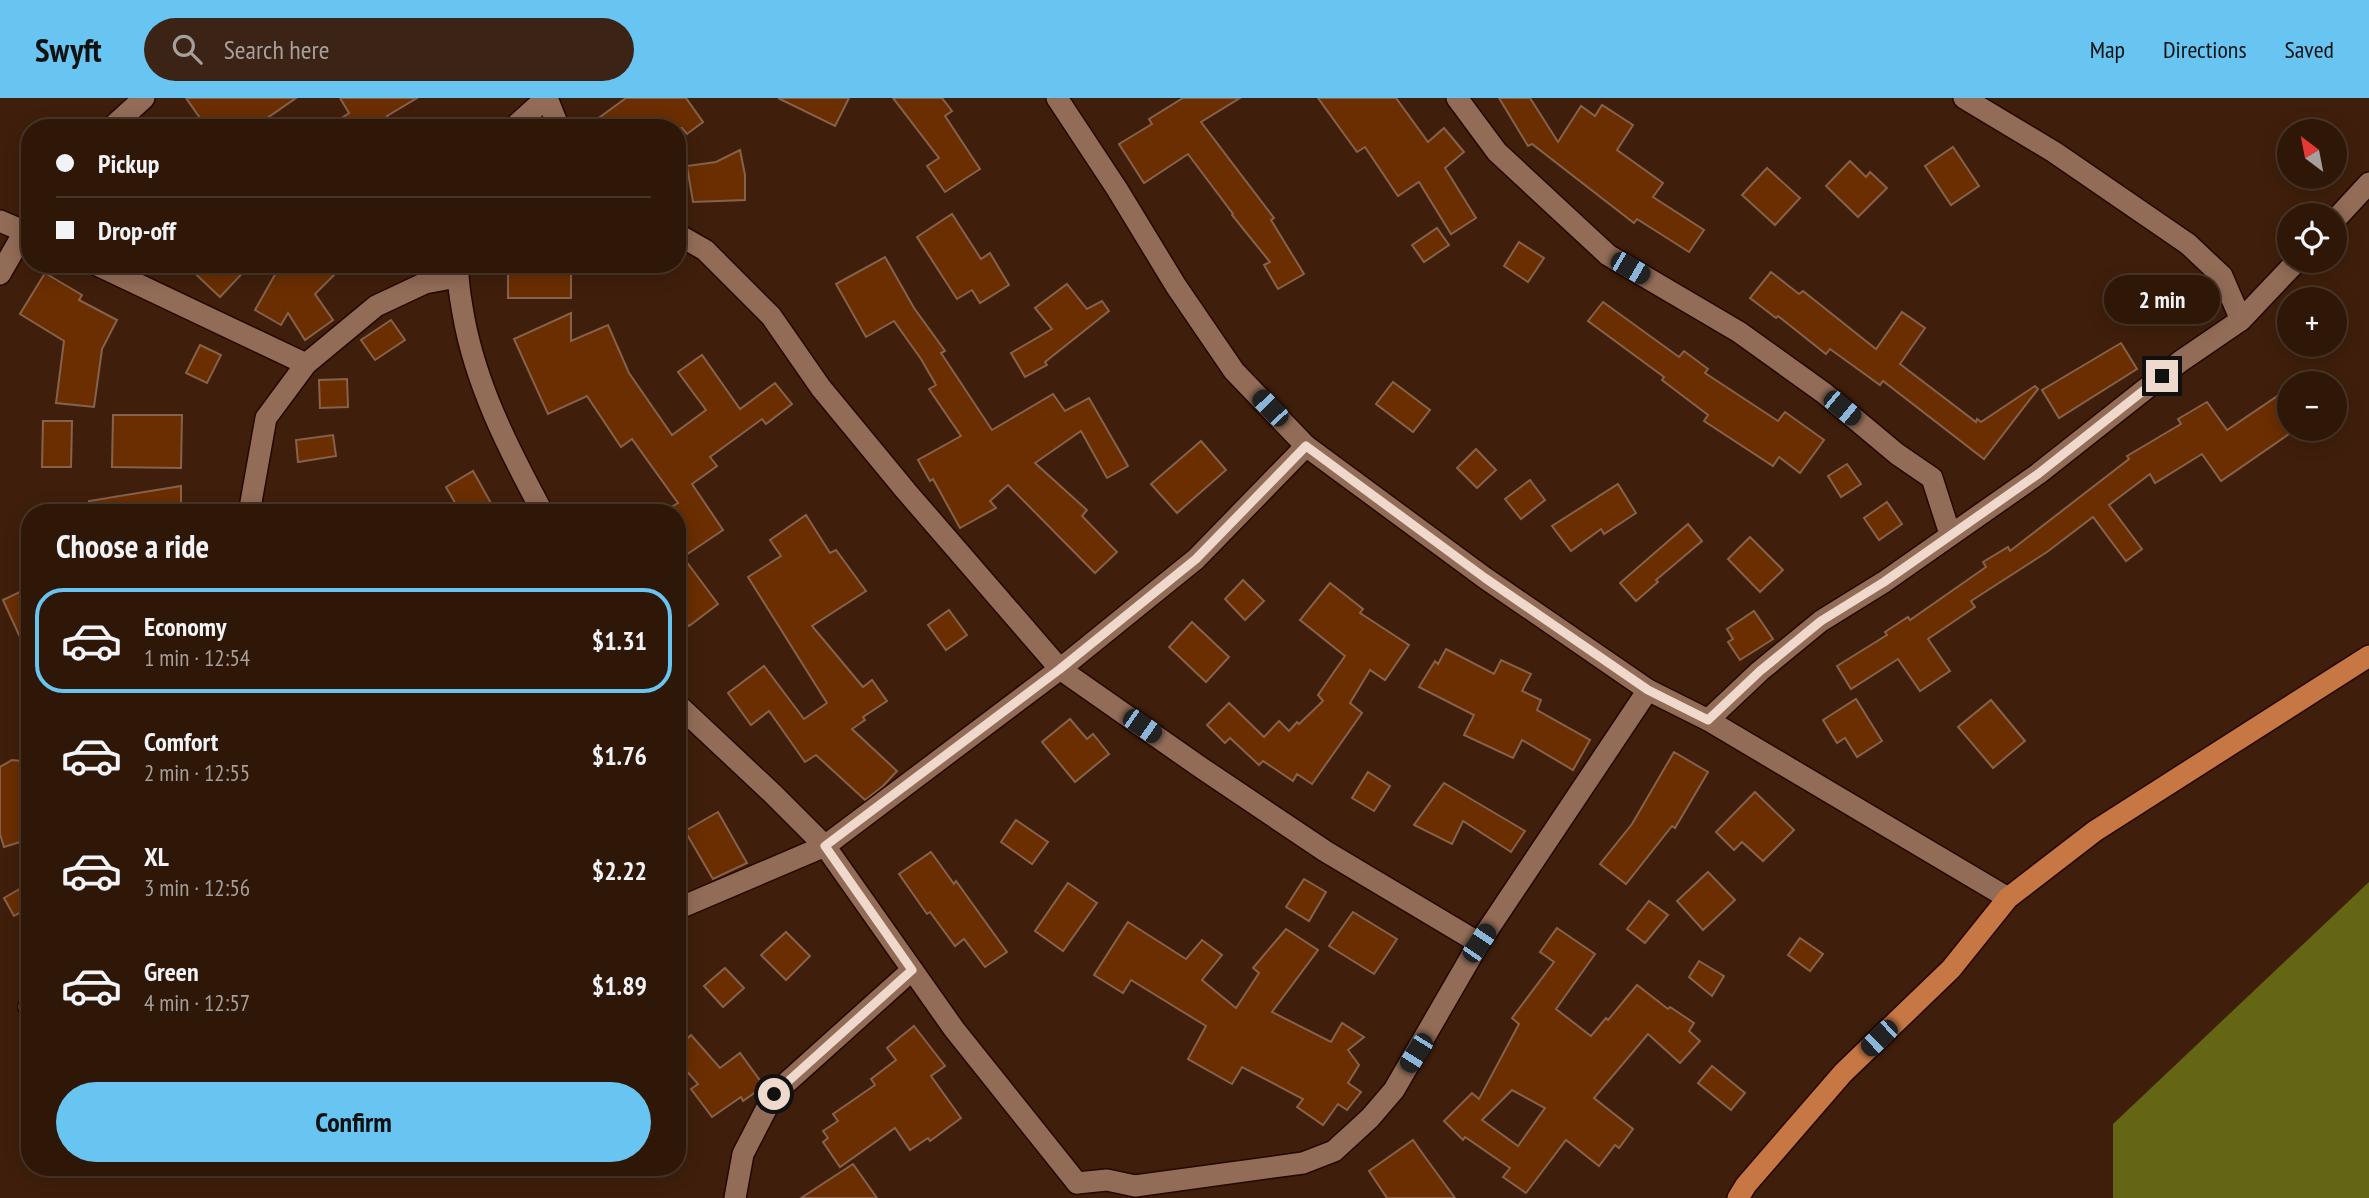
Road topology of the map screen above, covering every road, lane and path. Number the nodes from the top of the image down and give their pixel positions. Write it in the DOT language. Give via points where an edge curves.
graph roads {
  1 [pos="144,98"];
  2 [pos="546,98"];
  3 [pos="1057,98"];
  4 [pos="1457,98"];
  5 [pos="1964,98"];
  6 [pos="121,119"];
  7 [pos="523,119"];
  8 [pos="555,119"];
  9 [pos="2369,183"];
  10 [pos="2347,206"];
  11 [pos="0,221"];
  12 [pos="21,227"];
  13 [pos="686,239"];
  14 [pos="21,240"];
  15 [pos="114,273"];
  16 [pos="451,273"];
  17 [pos="457,273"];
  18 [pos="2286,273"];
  19 [pos="0,274"];
  20 [pos="2241,320"];
  21 [pos="306,363"];
  22 [pos="1306,446"];
  23 [pos="252,504"];
  24 [pos="539,504"];
  25 [pos="1950,534"];
  26 [pos="2369,656"];
  27 [pos="1060,669"];
  28 [pos="1648,690"];
  29 [pos="686,712"];
  30 [pos="1708,720"];
  31 [pos="825,846"];
  32 [pos="2008,898"];
  33 [pos="686,905"];
  34 [pos="1479,943"];
  35 [pos="912,970"];
  36 [pos="1075,1191"];
  37 [pos="1142,1192"];
  38 [pos="736,1198"];
  39 [pos="1738,1198"];
  1 -- 6 [label="street"];
  2 -- 7 [label="street"];
  2 -- 8 [label="street"];
  3 -- 22 [label="street" via="1234,371"];
  4 -- 25 [label="street" via="1497,152 1608,255 1739,332 1932,478"];
  5 -- 20 [label="street" via="2054,152 2188,244 2222,276"];
  9 -- 10 [label="street"];
  11 -- 12 [label="street"];
  13 -- 27 [label="street" via="705,250 771,316 821,388"];
  14 -- 19 [label="street"];
  15 -- 21 [label="street"];
  16 -- 21 [label="street" via="376,306"];
  17 -- 24 [label="street" via="469,347 508,448"];
  18 -- 20 [label="street"];
  20 -- 25 [label="street" via="2181,361 2038,474"];
  21 -- 23 [label="street" via="266,418"];
  22 -- 27 [label="street" via="1196,559"];
  22 -- 28 [label="street"];
  25 -- 30 [label="street" via="1821,621"];
  26 -- 32 [label="main road" via="2095,831"];
  27 -- 31 [label="street"];
  27 -- 34 [label="street" via="1325,851"];
  28 -- 30 [label="street"];
  28 -- 34 [label="street"];
  29 -- 31 [label="street"];
  30 -- 32 [label="street"];
  31 -- 33 [label="street"];
  31 -- 35 [label="street"];
  32 -- 39 [label="main road" via="1951,969 1843,1073"];
  34 -- 37 [label="street" via="1394,1090 1334,1151 1303,1163"];
  35 -- 36 [label="street"];
  35 -- 38 [label="street" via="774,1094 743,1154"];
  36 -- 37 [label="street" via="1107,1180"];
}
